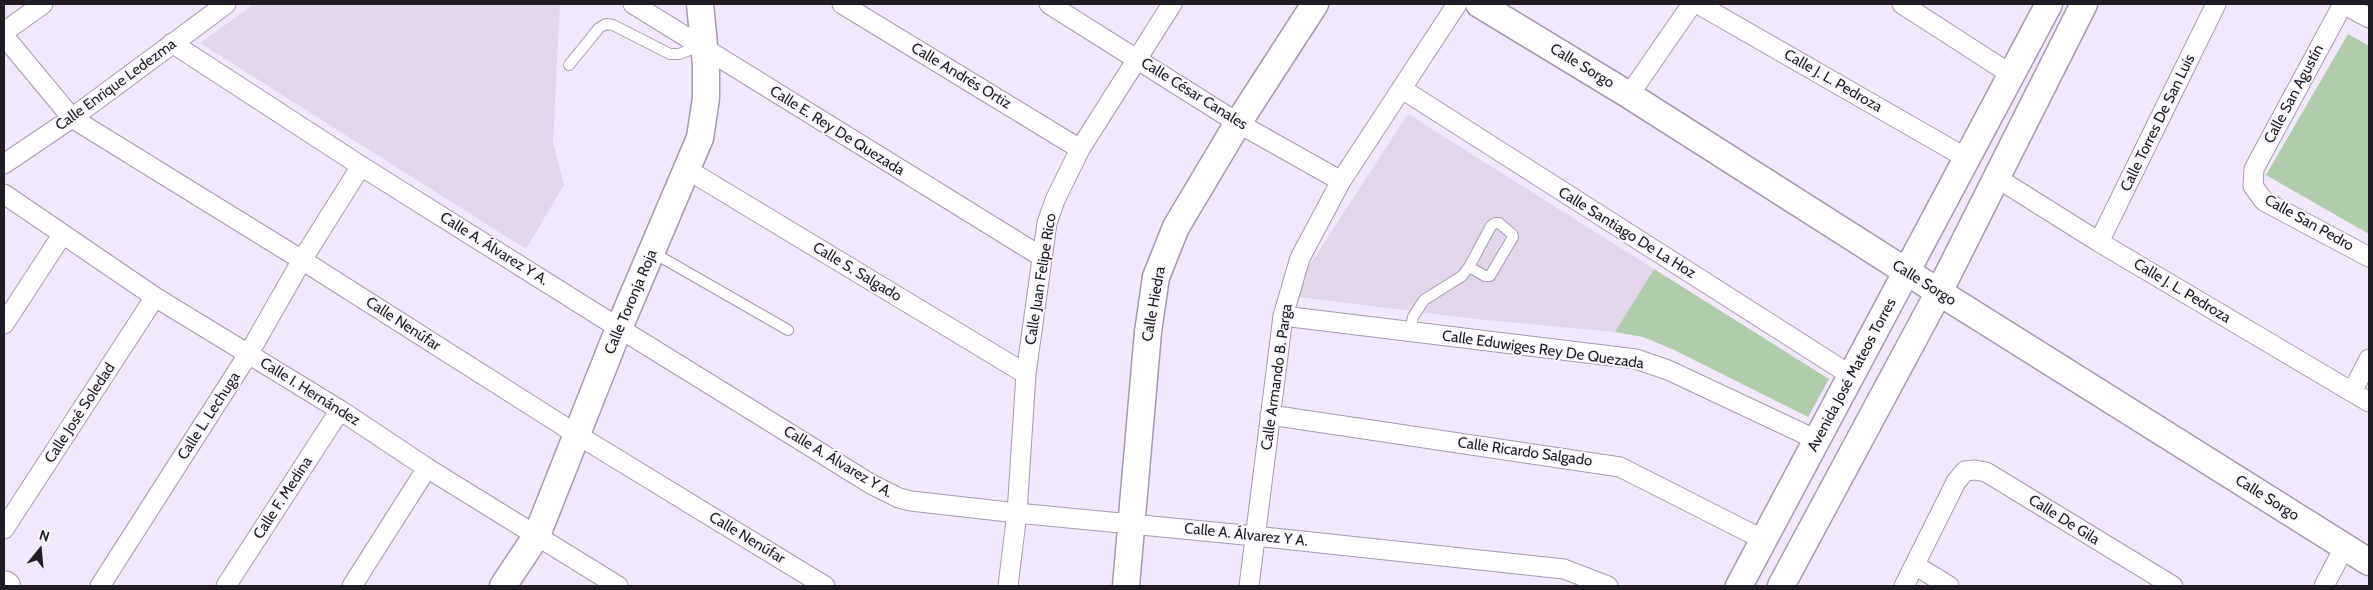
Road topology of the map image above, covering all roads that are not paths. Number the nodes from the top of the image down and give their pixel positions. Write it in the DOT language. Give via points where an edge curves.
graph roads {
  1 [pos="43,4"];
  2 [pos="226,4"];
  3 [pos="633,4"];
  4 [pos="700,4"];
  5 [pos="842,4"];
  6 [pos="1049,4"];
  7 [pos="1172,4"];
  8 [pos="1315,4"];
  9 [pos="1457,4"];
  10 [pos="1479,4"];
  11 [pos="1692,4"];
  12 [pos="1698,4"];
  13 [pos="1902,4"];
  14 [pos="2049,4"];
  15 [pos="2084,4"];
  16 [pos="2216,4"];
  17 [pos="2343,4"];
  18 [pos="2369,18"];
  19 [pos="4,34"];
  20 [pos="172,44"];
  21 [pos="703,48"];
  22 [pos="1137,59"];
  23 [pos="569,65"];
  24 [pos="2012,75"];
  25 [pos="1402,90"];
  26 [pos="1629,95"];
  27 [pos="72,118"];
  28 [pos="1238,123"];
  29 [pos="1080,149"];
  30 [pos="1968,159"];
  31 [pos="4,164"];
  32 [pos="361,166"];
  33 [pos="688,170"];
  34 [pos="1997,178"];
  35 [pos="1341,181"];
  36 [pos="2253,186"];
  37 [pos="4,194"];
  38 [pos="62,234"];
  39 [pos="2099,242"];
  40 [pos="652,252"];
  41 [pos="2369,256"];
  42 [pos="1042,258"];
  43 [pos="302,260"];
  44 [pos="1470,267"];
  45 [pos="1906,272"];
  46 [pos="1939,292"];
  47 [pos="155,297"];
  48 [pos="1283,316"];
  49 [pos="4,324"];
  50 [pos="619,328"];
  51 [pos="788,330"];
  52 [pos="1410,332"];
  53 [pos="249,353"];
  54 [pos="2369,359"];
  55 [pos="1026,374"];
  56 [pos="1852,376"];
  57 [pos="2352,392"];
  58 [pos="2369,402"];
  59 [pos="340,410"];
  60 [pos="1270,415"];
  61 [pos="576,434"];
  62 [pos="1818,440"];
  63 [pos="427,468"];
  64 [pos="1017,513"];
  65 [pos="1131,524"];
  66 [pos="4,528"];
  67 [pos="537,535"];
  68 [pos="1255,536"];
  69 [pos="1764,540"];
  70 [pos="2345,546"];
  71 [pos="2369,562"];
  72 [pos="1915,565"];
  73 [pos="100,586"];
  74 [pos="226,586"];
  75 [pos="352,586"];
  76 [pos="503,586"];
  77 [pos="618,586"];
  78 [pos="825,586"];
  79 [pos="1008,586"];
  80 [pos="1126,586"];
  81 [pos="1249,586"];
  82 [pos="1608,586"];
  83 [pos="1739,586"];
  84 [pos="1781,586"];
  85 [pos="1904,586"];
  86 [pos="1949,586"];
  87 [pos="2173,586"];
  88 [pos="2324,586"];
  1 -- 19 [label="street"];
  2 -- 20 [label="street, Calle Enrique Ledezma"];
  3 -- 21 [label="street, Calle E. Rey De Quezada"];
  4 -- 21 [label="street, Calle Toronja Roja"];
  5 -- 29 [label="street, Calle Andrés Ortiz"];
  6 -- 22 [label="street, Calle César Canales"];
  7 -- 22 [label="street, Calle Juan Felipe Rico"];
  8 -- 28 [label="street, Calle Hiedra"];
  9 -- 25 [label="street, Calle Armando B. Parga"];
  10 -- 26 [label="street, Calle Sorgo"];
  11 -- 26 [label="street"];
  12 -- 30 [label="street, Calle J. L. Pedroza"];
  13 -- 24 [label="street"];
  14 -- 24 [label="street, Avenida José Mateos Torres"];
  15 -- 34 [label="street"];
  16 -- 39 [label="street, Calle Torres De San Luis"];
  17 -- 18 [label="street"];
  17 -- 36 [label="street, Calle San Agustín" via="2254,169"];
  19 -- 27 [label="street, Calle Nenúfar"];
  20 -- 27 [label="street, Calle Enrique Ledezma"];
  20 -- 32 [label="street, Calle A. Álvarez Y A."];
  21 -- 23 [label="lane" via="670,54 606,24 599,28"];
  21 -- 33 [label="street, Calle Toronja Roja" via="704,120"];
  21 -- 42 [label="street, Calle E. Rey De Quezada"];
  22 -- 28 [label="street, Calle César Canales"];
  22 -- 29 [label="street, Calle Juan Felipe Rico"];
  24 -- 30 [label="street, Avenida José Mateos Torres"];
  25 -- 35 [label="street, Calle Armando B. Parga"];
  25 -- 56 [label="street, Calle Santiago De La Hoz"];
  26 -- 45 [label="street, Calle Sorgo"];
  27 -- 31 [label="street, Calle Enrique Ledezma"];
  27 -- 43 [label="street, Calle Nenúfar"];
  28 -- 35 [label="street, Calle César Canales"];
  28 -- 65 [label="street, Calle Hiedra" via="1176,227 1156,277"];
  29 -- 42 [label="street, Calle Juan Felipe Rico" via="1055,200 1047,223"];
  30 -- 45 [label="street, Avenida José Mateos Torres"];
  32 -- 43 [label="street, Calle L. Lechuga"];
  32 -- 50 [label="street, Calle A. Álvarez Y A."];
  33 -- 40 [label="street, Calle Toronja Roja"];
  33 -- 55 [label="street, Calle S. Salgado"];
  34 -- 39 [label="street, Calle J. L. Pedroza"];
  34 -- 46 [label="street"];
  35 -- 48 [label="street, Calle Armando B. Parga" via="1300,258"];
  36 -- 41 [label="street, Calle San Pedro" via="2264,200"];
  37 -- 38 [label="street, Calle I. Hernández"];
  38 -- 47 [label="street, Calle I. Hernández"];
  38 -- 49 [label="street"];
  39 -- 57 [label="street, Calle J. L. Pedroza"];
  40 -- 50 [label="street, Calle Toronja Roja"];
  40 -- 51 [label="lane"];
  42 -- 55 [label="street, Calle Juan Felipe Rico"];
  43 -- 53 [label="street, Calle L. Lechuga"];
  43 -- 61 [label="street, Calle Nenúfar"];
  44 -- 44 [label="lane" via="1490,276 1512,234 1495,223"];
  44 -- 52 [label="lane" via="1462,276 1424,300 1413,317"];
  45 -- 46 [label="street, Calle Sorgo"];
  45 -- 56 [label="street, Avenida José Mateos Torres"];
  46 -- 70 [label="street, Calle Sorgo"];
  46 -- 84 [label="street"];
  47 -- 53 [label="street, Calle I. Hernández"];
  47 -- 66 [label="street, Calle José Soledad"];
  48 -- 52 [label="street, Calle Eduwiges Rey De Quezada"];
  48 -- 60 [label="street, Calle Armando B. Parga"];
  50 -- 61 [label="street, Calle Toronja Roja"];
  50 -- 64 [label="street, Calle A. Álvarez Y A." via="888,493 911,501"];
  52 -- 62 [label="street, Calle Eduwiges Rey De Quezada" via="1636,359 1668,370"];
  53 -- 59 [label="street, Calle I. Hernández"];
  53 -- 73 [label="street, Calle L. Lechuga"];
  54 -- 57 [label="street"];
  55 -- 64 [label="street, Calle Juan Felipe Rico"];
  56 -- 62 [label="street, Avenida José Mateos Torres"];
  57 -- 58 [label="street, Calle J. L. Pedroza"];
  59 -- 63 [label="street, Calle I. Hernández"];
  59 -- 74 [label="street, Calle F. Medina"];
  60 -- 68 [label="street, Calle Armando B. Parga"];
  60 -- 69 [label="street, Calle Ricardo Salgado" via="1620,467"];
  61 -- 67 [label="street, Calle Toronja Roja"];
  61 -- 78 [label="street, Calle Nenúfar"];
  62 -- 69 [label="street, Avenida José Mateos Torres"];
  63 -- 67 [label="street, Calle I. Hernández"];
  63 -- 75 [label="street"];
  64 -- 65 [label="street, Calle A. Álvarez Y A."];
  64 -- 79 [label="street, Calle Juan Felipe Rico"];
  65 -- 68 [label="street, Calle A. Álvarez Y A."];
  65 -- 80 [label="street, Calle Hiedra"];
  67 -- 76 [label="street, Calle Toronja Roja"];
  67 -- 77 [label="street, Calle I. Hernández"];
  68 -- 81 [label="street, Calle Armando B. Parga"];
  68 -- 82 [label="street, Calle A. Álvarez Y A." via="1564,569"];
  69 -- 83 [label="street, Avenida José Mateos Torres"];
  70 -- 71 [label="street, Calle Sorgo"];
  70 -- 88 [label="street"];
  72 -- 85 [label="street"];
  72 -- 86 [label="street"];
  72 -- 87 [label="street, Calle De Gila" via="1964,471 1986,472"];
}
